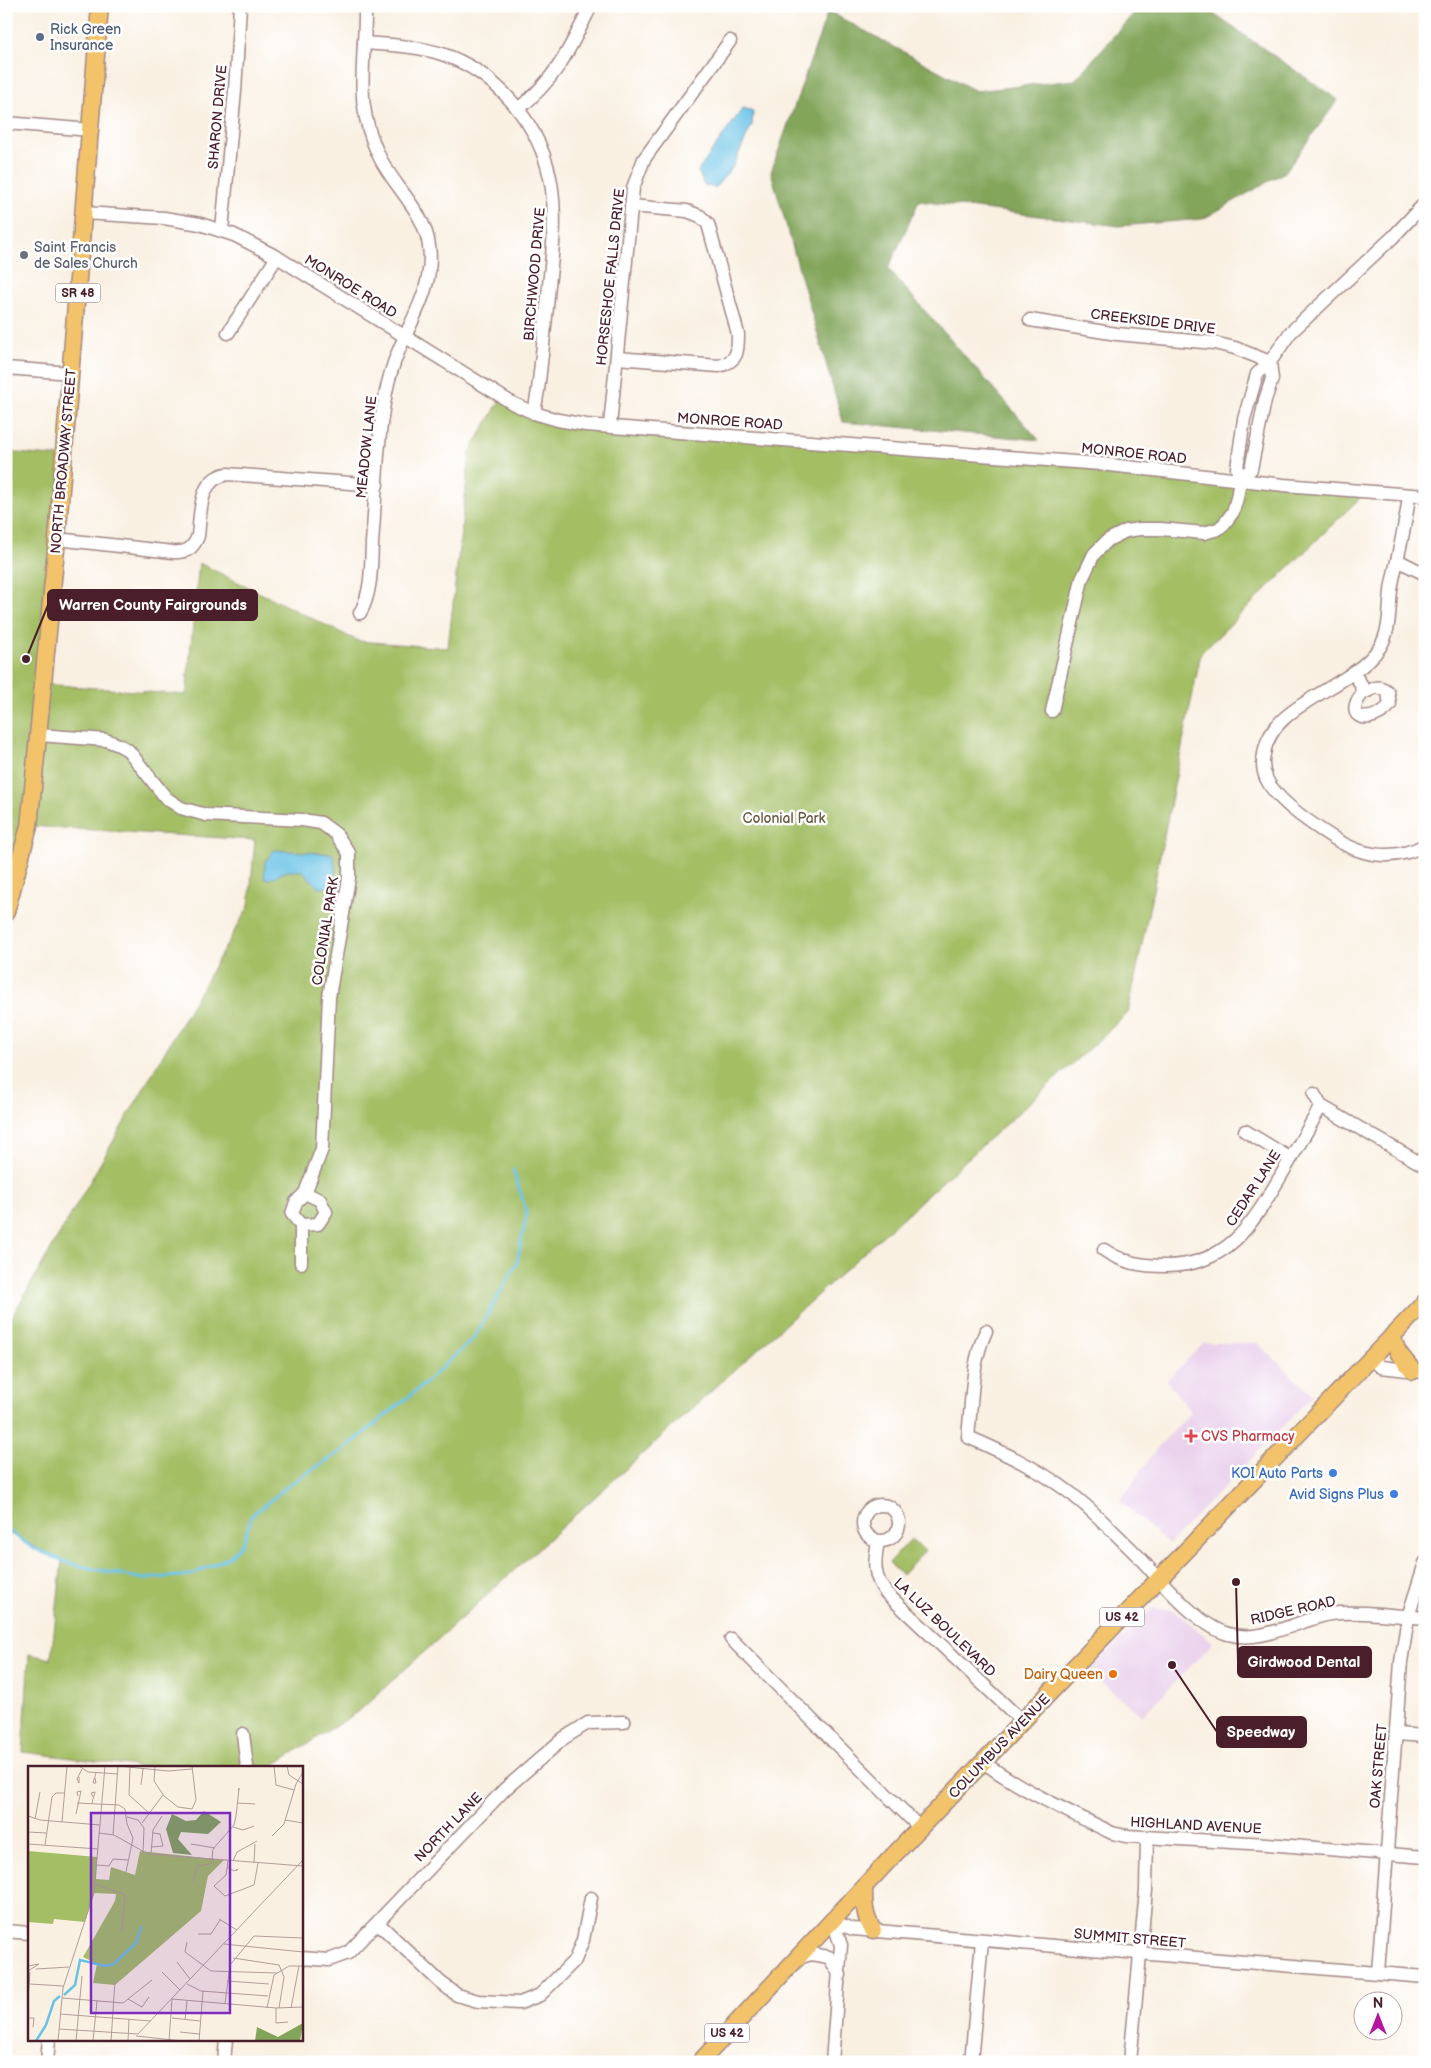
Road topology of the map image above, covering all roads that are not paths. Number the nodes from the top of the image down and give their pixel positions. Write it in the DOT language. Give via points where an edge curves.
graph roads {
  1 [pos="100,6"];
  2 [pos="240,6"];
  3 [pos="365,6"];
  4 [pos="591,6"];
  5 [pos="730,41"];
  6 [pos="364,43"];
  7 [pos="518,109"];
  8 [pos="6,123"];
  9 [pos="91,130"];
  10 [pos="1425,203"];
  11 [pos="631,206"];
  12 [pos="84,213"];
  13 [pos="222,230"];
  14 [pos="277,257"];
  15 [pos="1030,320"];
  16 [pos="228,333"];
  17 [pos="405,338"];
  18 [pos="617,358"];
  19 [pos="1270,362"];
  20 [pos="6,368"];
  21 [pos="71,373"];
  22 [pos="534,413"];
  23 [pos="610,426"];
  24 [pos="1240,480"];
  25 [pos="377,485"];
  26 [pos="1409,495"];
  27 [pos="1425,496"];
  28 [pos="57,539"];
  29 [pos="1399,561"];
  30 [pos="1425,574"];
  31 [pos="360,613"];
  32 [pos="1354,673"];
  33 [pos="1362,694"];
  34 [pos="1052,711"];
  35 [pos="39,735"];
  36 [pos="1425,845"];
  37 [pos="6,912"];
  38 [pos="1314,1094"];
  39 [pos="1321,1106"];
  40 [pos="1245,1131"];
  41 [pos="1291,1159"];
  42 [pos="1425,1166"];
  43 [pos="306,1193"];
  44 [pos="301,1225"];
  45 [pos="1104,1250"];
  46 [pos="301,1263"];
  47 [pos="1425,1302"];
  48 [pos="986,1332"];
  49 [pos="1392,1336"];
  50 [pos="1371,1358"];
  51 [pos="1419,1371"];
  52 [pos="878,1542"];
  53 [pos="1425,1563"];
  54 [pos="1158,1579"];
  55 [pos="1408,1617"];
  56 [pos="1425,1618"];
  57 [pos="731,1639"];
  58 [pos="1022,1721"];
  59 [pos="624,1722"];
  60 [pos="243,1734"];
  61 [pos="1396,1734"];
  62 [pos="1425,1736"];
  63 [pos="983,1762"];
  64 [pos="247,1766"];
  65 [pos="920,1828"];
  66 [pos="1147,1837"];
  67 [pos="1386,1854"];
  68 [pos="1425,1857"];
  69 [pos="864,1887"];
  70 [pos="591,1898"];
  71 [pos="833,1922"];
  72 [pos="378,1923"];
  73 [pos="873,1930"];
  74 [pos="6,1931"];
  75 [pos="28,1933"];
  76 [pos="982,1941"];
  77 [pos="1140,1955"];
  78 [pos="302,1958"];
  79 [pos="798,1958"];
  80 [pos="1378,1973"];
  81 [pos="840,1975"];
  82 [pos="1425,1977"];
  83 [pos="49,2040"];
  84 [pos="226,2040"];
  85 [pos="47,2062"];
  86 [pos="224,2062"];
  87 [pos="700,2062"];
  88 [pos="832,2062"];
  89 [pos="971,2062"];
  90 [pos="1130,2062"];
  1 -- 9 [label="main road, NORTH BROADWAY STREET / SR 48"];
  2 -- 13 [label="street, SHARON DRIVE"];
  3 -- 6 [label="street, MEADOW LANE"];
  4 -- 7 [label="street" via="552,78"];
  5 -- 11 [label="street, HORSESHOE FALLS DRIVE" via="644,159 633,188"];
  6 -- 7 [label="street, BIRCHWOOD DRIVE" via="421,49 454,59 490,81"];
  6 -- 17 [label="street, MEADOW LANE" via="361,89 372,138 385,166 420,217 429,244 429,278"];
  7 -- 22 [label="street, BIRCHWOOD DRIVE" via="535,135 551,174 555,216"];
  8 -- 9 [label="street"];
  9 -- 12 [label="main road, NORTH BROADWAY STREET / SR 48"];
  10 -- 19 [label="street" via="1290,333"];
  11 -- 18 [label="street, HORSESHOE FALLS DRIVE"];
  11 -- 18 [label="street" via="687,211 700,216 708,224 738,334 738,346 730,363 719,366"];
  12 -- 13 [label="street, MONROE ROAD" via="164,218"];
  12 -- 21 [label="main road, NORTH BROADWAY STREET / SR 48"];
  13 -- 14 [label="street, MONROE ROAD"];
  14 -- 16 [label="street"];
  14 -- 17 [label="street, MONROE ROAD"];
  15 -- 19 [label="street, CREEKSIDE DRIVE" via="1117,334 1214,343"];
  17 -- 22 [label="street, MONROE ROAD" via="488,390"];
  17 -- 25 [label="street, MEADOW LANE" via="384,404"];
  18 -- 23 [label="street, HORSESHOE FALLS DRIVE"];
  19 -- 24 [label="street" via="1272,379 1261,415 1251,470"];
  20 -- 21 [label="street"];
  21 -- 28 [label="main road, NORTH BROADWAY STREET / SR 48"];
  22 -- 23 [label="street, MONROE ROAD" via="586,425"];
  23 -- 24 [label="street, MONROE ROAD" via="1101,464"];
  24 -- 26 [label="street, MONROE ROAD"];
  24 -- 34 [label="street" via="1233,512 1218,528 1197,534 1140,529 1126,531 1108,540 1094,554 1082,579"];
  25 -- 28 [label="street" via="227,474 214,478 205,488 196,543 185,552"];
  25 -- 31 [label="street, MEADOW LANE" via="370,573 366,601"];
  26 -- 27 [label="street, MONROE ROAD"];
  26 -- 29 [label="street"];
  28 -- 35 [label="main road, NORTH BROADWAY STREET / SR 48"];
  29 -- 30 [label="street"];
  29 -- 32 [label="street" via="1392,585 1386,635 1370,659"];
  32 -- 33 [label="street" via="1361,684"];
  32 -- 36 [label="street" via="1288,715 1273,729 1263,761 1267,780 1289,806 1353,849 1386,856 1407,853"];
  35 -- 37 [label="main road, NORTH BROADWAY STREET / SR 48" via="29,826"];
  35 -- 43 [label="street, COLONIAL PARK" via="106,740 128,750 166,798 181,808 206,815 321,823 336,834 349,853 349,878 330,997 322,1149"];
  38 -- 39 [label="street"];
  39 -- 41 [label="street, CEDAR LANE"];
  39 -- 42 [label="street"];
  40 -- 41 [label="street"];
  41 -- 45 [label="street, CEDAR LANE" via="1250,1226 1229,1246 1204,1260 1176,1266 1155,1266 1127,1262"];
  43 -- 44 [label="street, COLONIAL PARK" via="296,1202 292,1214"];
  43 -- 44 [label="street" via="320,1200 326,1212 318,1224"];
  44 -- 46 [label="street, COLONIAL PARK"];
  47 -- 49 [label="main road, COLUMBUS AVENUE / US 42"];
  48 -- 54 [label="street, RIDGE ROAD" via="979,1345 968,1437 1041,1473 1071,1494 1120,1538"];
  49 -- 50 [label="main road, COLUMBUS AVENUE / US 42"];
  49 -- 51 [label="main road" via="1398,1352"];
  50 -- 51 [label="street" via="1380,1367"];
  50 -- 54 [label="main road, COLUMBUS AVENUE / US 42"];
  52 -- 58 [label="street, LA LUZ BOULEVARD" via="874,1567 882,1588"];
  53 -- 55 [label="street, OAK STREET"];
  54 -- 55 [label="street, RIDGE ROAD" via="1210,1626 1242,1637 1256,1636 1330,1614"];
  54 -- 58 [label="main road, COLUMBUS AVENUE / US 42"];
  55 -- 56 [label="street, RIDGE ROAD"];
  55 -- 61 [label="street, OAK STREET"];
  57 -- 65 [label="street"];
  58 -- 63 [label="main road, COLUMBUS AVENUE / US 42"];
  59 -- 72 [label="street, NORTH LANE" via="588,1723 564,1738 505,1789"];
  60 -- 64 [label="street"];
  61 -- 62 [label="street"];
  61 -- 67 [label="street, OAK STREET"];
  63 -- 65 [label="main road, COLUMBUS AVENUE / US 42"];
  63 -- 66 [label="street, HIGHLAND AVENUE" via="1036,1795 1112,1833"];
  65 -- 69 [label="main road, COLUMBUS AVENUE / US 42"];
  66 -- 67 [label="street, HIGHLAND AVENUE"];
  66 -- 77 [label="street"];
  67 -- 68 [label="street, HIGHLAND AVENUE"];
  67 -- 80 [label="street, OAK STREET"];
  69 -- 71 [label="main road, COLUMBUS AVENUE / US 42"];
  69 -- 73 [label="main road" via="866,1920"];
  70 -- 72 [label="street" via="583,1940 575,1960 540,1995 520,2003 478,2001 457,1995"];
  71 -- 73 [label="street, SUMMIT STREET" via="853,1929"];
  71 -- 79 [label="main road, COLUMBUS AVENUE / US 42"];
  71 -- 81 [label="street" via="842,1946"];
  72 -- 78 [label="street, NORTH LANE" via="342,1956 329,1960"];
  73 -- 76 [label="street, SUMMIT STREET"];
  74 -- 75 [label="street"];
  76 -- 77 [label="street, SUMMIT STREET"];
  76 -- 89 [label="street"];
  77 -- 80 [label="street, SUMMIT STREET"];
  77 -- 90 [label="street"];
  79 -- 81 [label="street" via="812,1954 828,1957"];
  79 -- 87 [label="main road, COLUMBUS AVENUE / US 42"];
  80 -- 82 [label="street, SUMMIT STREET"];
  81 -- 88 [label="street"];
  83 -- 85 [label="street"];
  84 -- 86 [label="street"];
}
